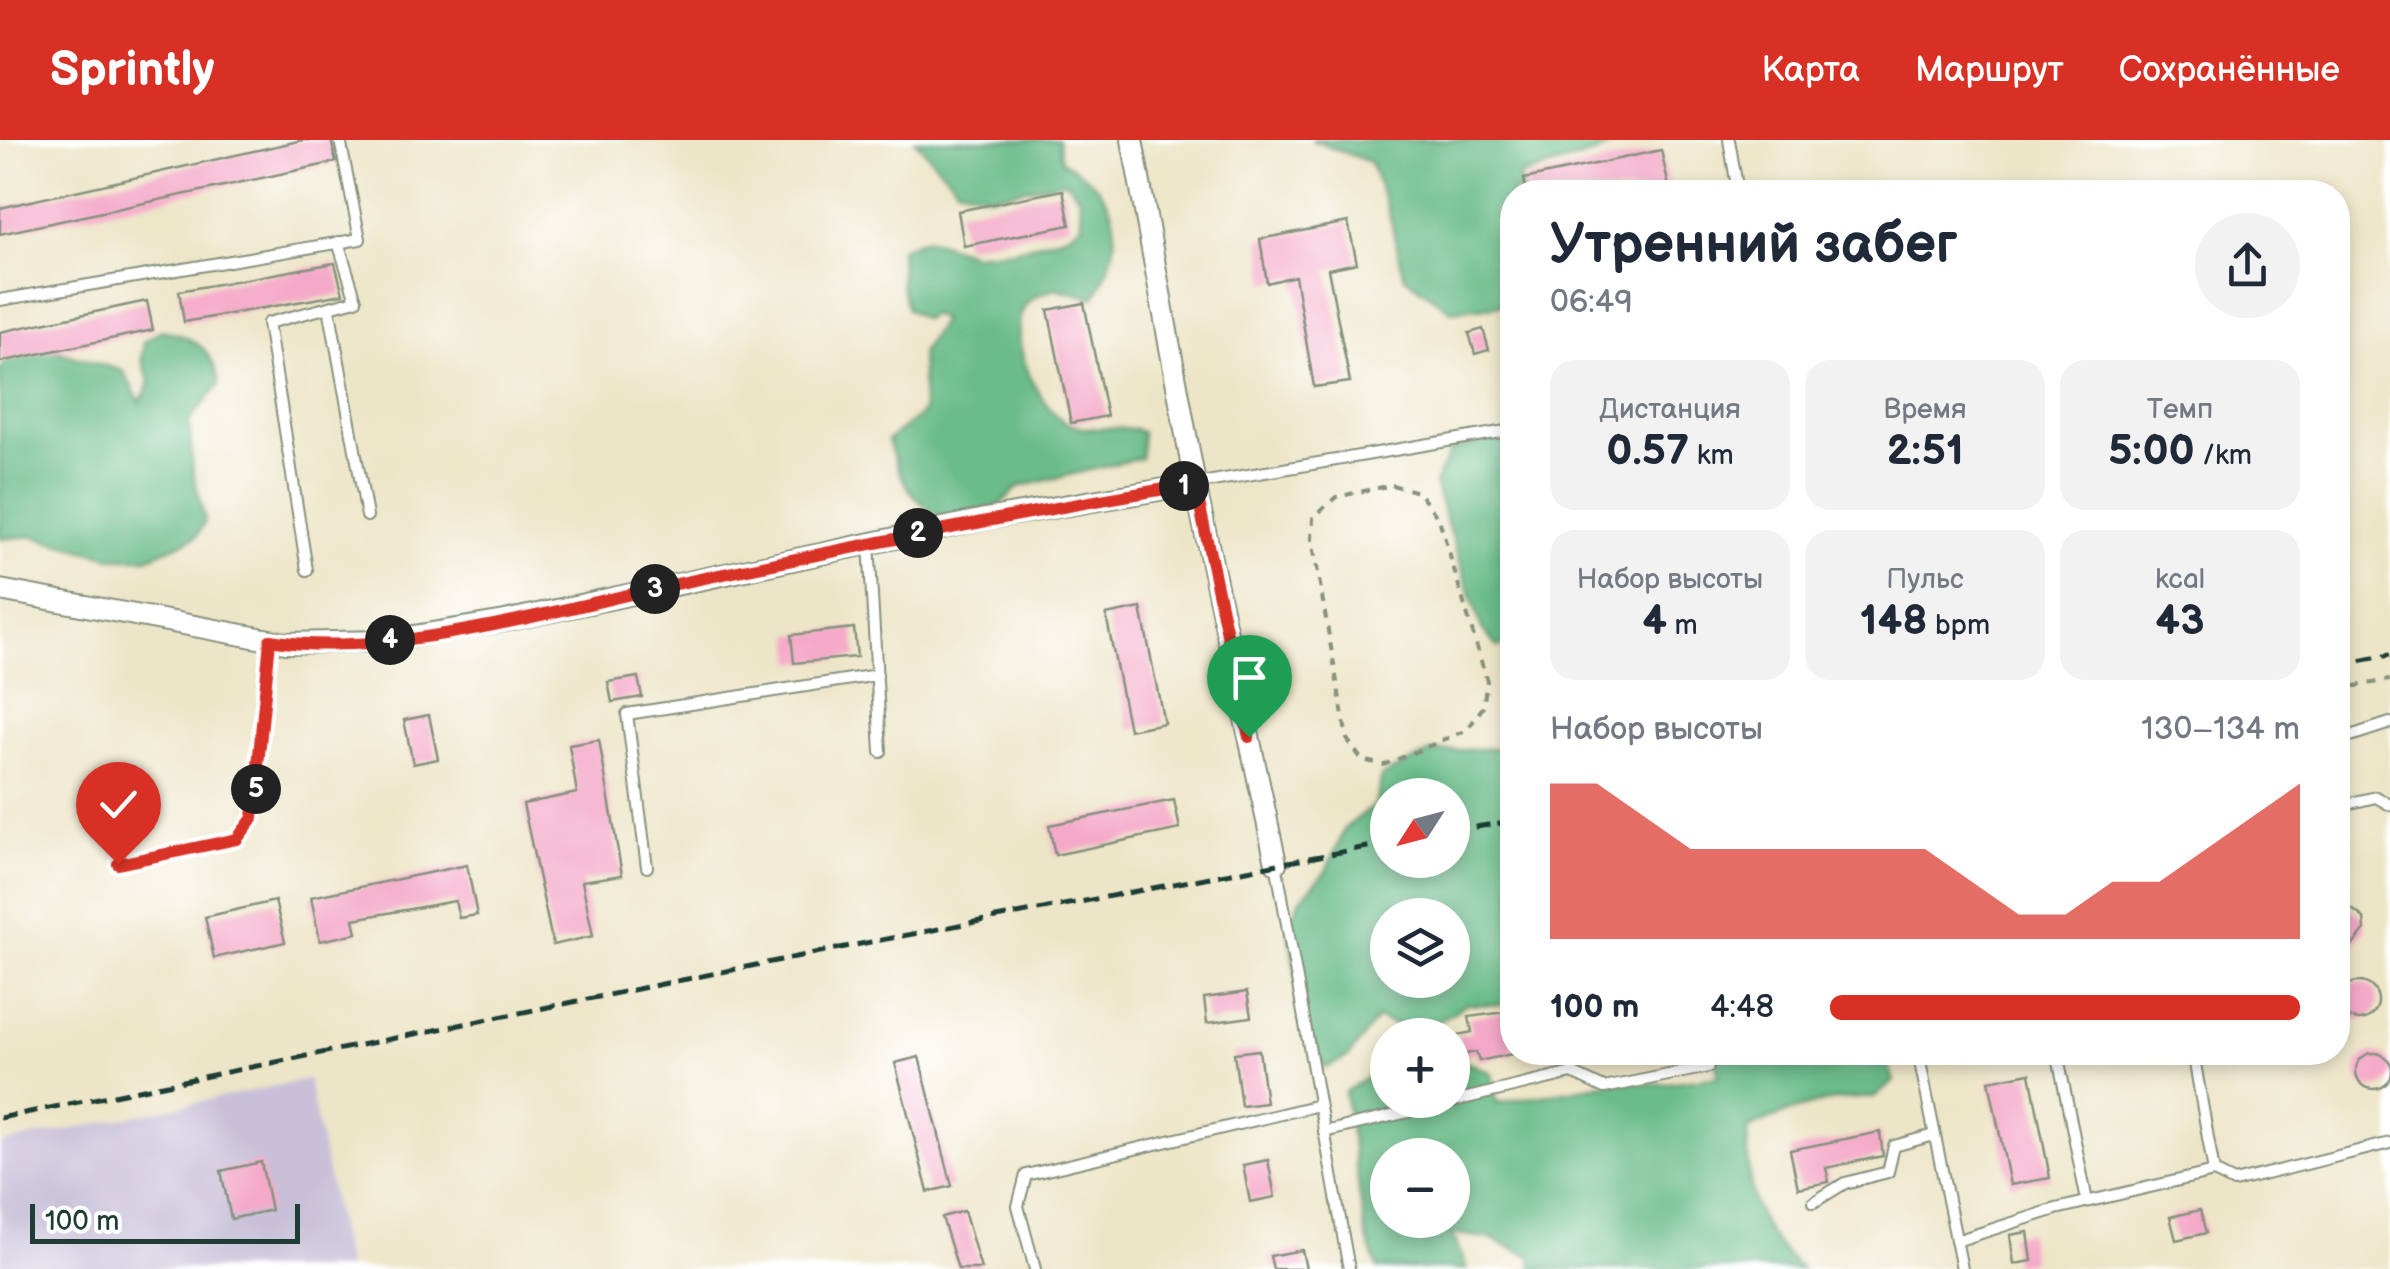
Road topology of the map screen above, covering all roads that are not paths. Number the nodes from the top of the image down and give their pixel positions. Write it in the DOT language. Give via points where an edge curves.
graph roads {
  1 [pos="340,140"];
  2 [pos="1132,140"];
  3 [pos="1729,140"];
  4 [pos="1736,180"];
  5 [pos="338,242"];
  6 [pos="0,300"];
  7 [pos="329,307"];
  8 [pos="1500,432"];
  9 [pos="1195,484"];
  10 [pos="367,516"];
  11 [pos="870,543"];
  12 [pos="306,570"];
  13 [pos="0,590"];
  14 [pos="270,640"];
  15 [pos="877,675"];
  16 [pos="2390,723"];
  17 [pos="2350,736"];
  18 [pos="881,752"];
  19 [pos="2350,803"];
  20 [pos="2390,805"];
  21 [pos="1276,863"];
  22 [pos="118,864"];
  23 [pos="647,867"];
  24 [pos="1921,1065"];
  25 [pos="2061,1065"];
  26 [pos="2194,1065"];
  27 [pos="1708,1067"];
  28 [pos="1320,1105"];
  29 [pos="1324,1132"];
  30 [pos="1934,1135"];
  31 [pos="2390,1142"];
  32 [pos="2214,1172"];
  33 [pos="2087,1201"];
  34 [pos="1814,1202"];
  35 [pos="1956,1240"];
  36 [pos="1034,1269"];
  37 [pos="1349,1269"];
  38 [pos="1962,1269"];
  1 -- 5 [label="lane" via="360,238"];
  2 -- 9 [label="street"];
  3 -- 4 [label="lane"];
  5 -- 6 [label="lane"];
  5 -- 7 [label="lane" via="356,300"];
  7 -- 10 [label="lane"];
  7 -- 12 [label="lane" via="268,323"];
  8 -- 9 [label="lane"];
  9 -- 11 [label="street"];
  9 -- 21 [label="street"];
  11 -- 14 [label="street" via="400,638"];
  11 -- 15 [label="lane"];
  13 -- 14 [label="street"];
  14 -- 22 [label="lane" via="253,818 237,839"];
  15 -- 18 [label="lane"];
  15 -- 23 [label="lane" via="626,714"];
  16 -- 17 [label="lane"];
  19 -- 20 [label="lane" via="2376,797"];
  21 -- 28 [label="lane"];
  24 -- 30 [label="lane"];
  25 -- 33 [label="lane"];
  26 -- 32 [label="lane"];
  27 -- 29 [label="lane" via="1604,1088 1572,1073"];
  28 -- 29 [label="lane"];
  28 -- 36 [label="lane" via="1026,1175 1018,1206"];
  29 -- 37 [label="lane"];
  30 -- 34 [label="lane" via="1894,1146 1888,1172 1845,1183"];
  30 -- 35 [label="lane"];
  31 -- 32 [label="lane" via="2234,1182"];
  32 -- 33 [label="lane"];
  33 -- 35 [label="lane"];
  35 -- 38 [label="lane"];
}
